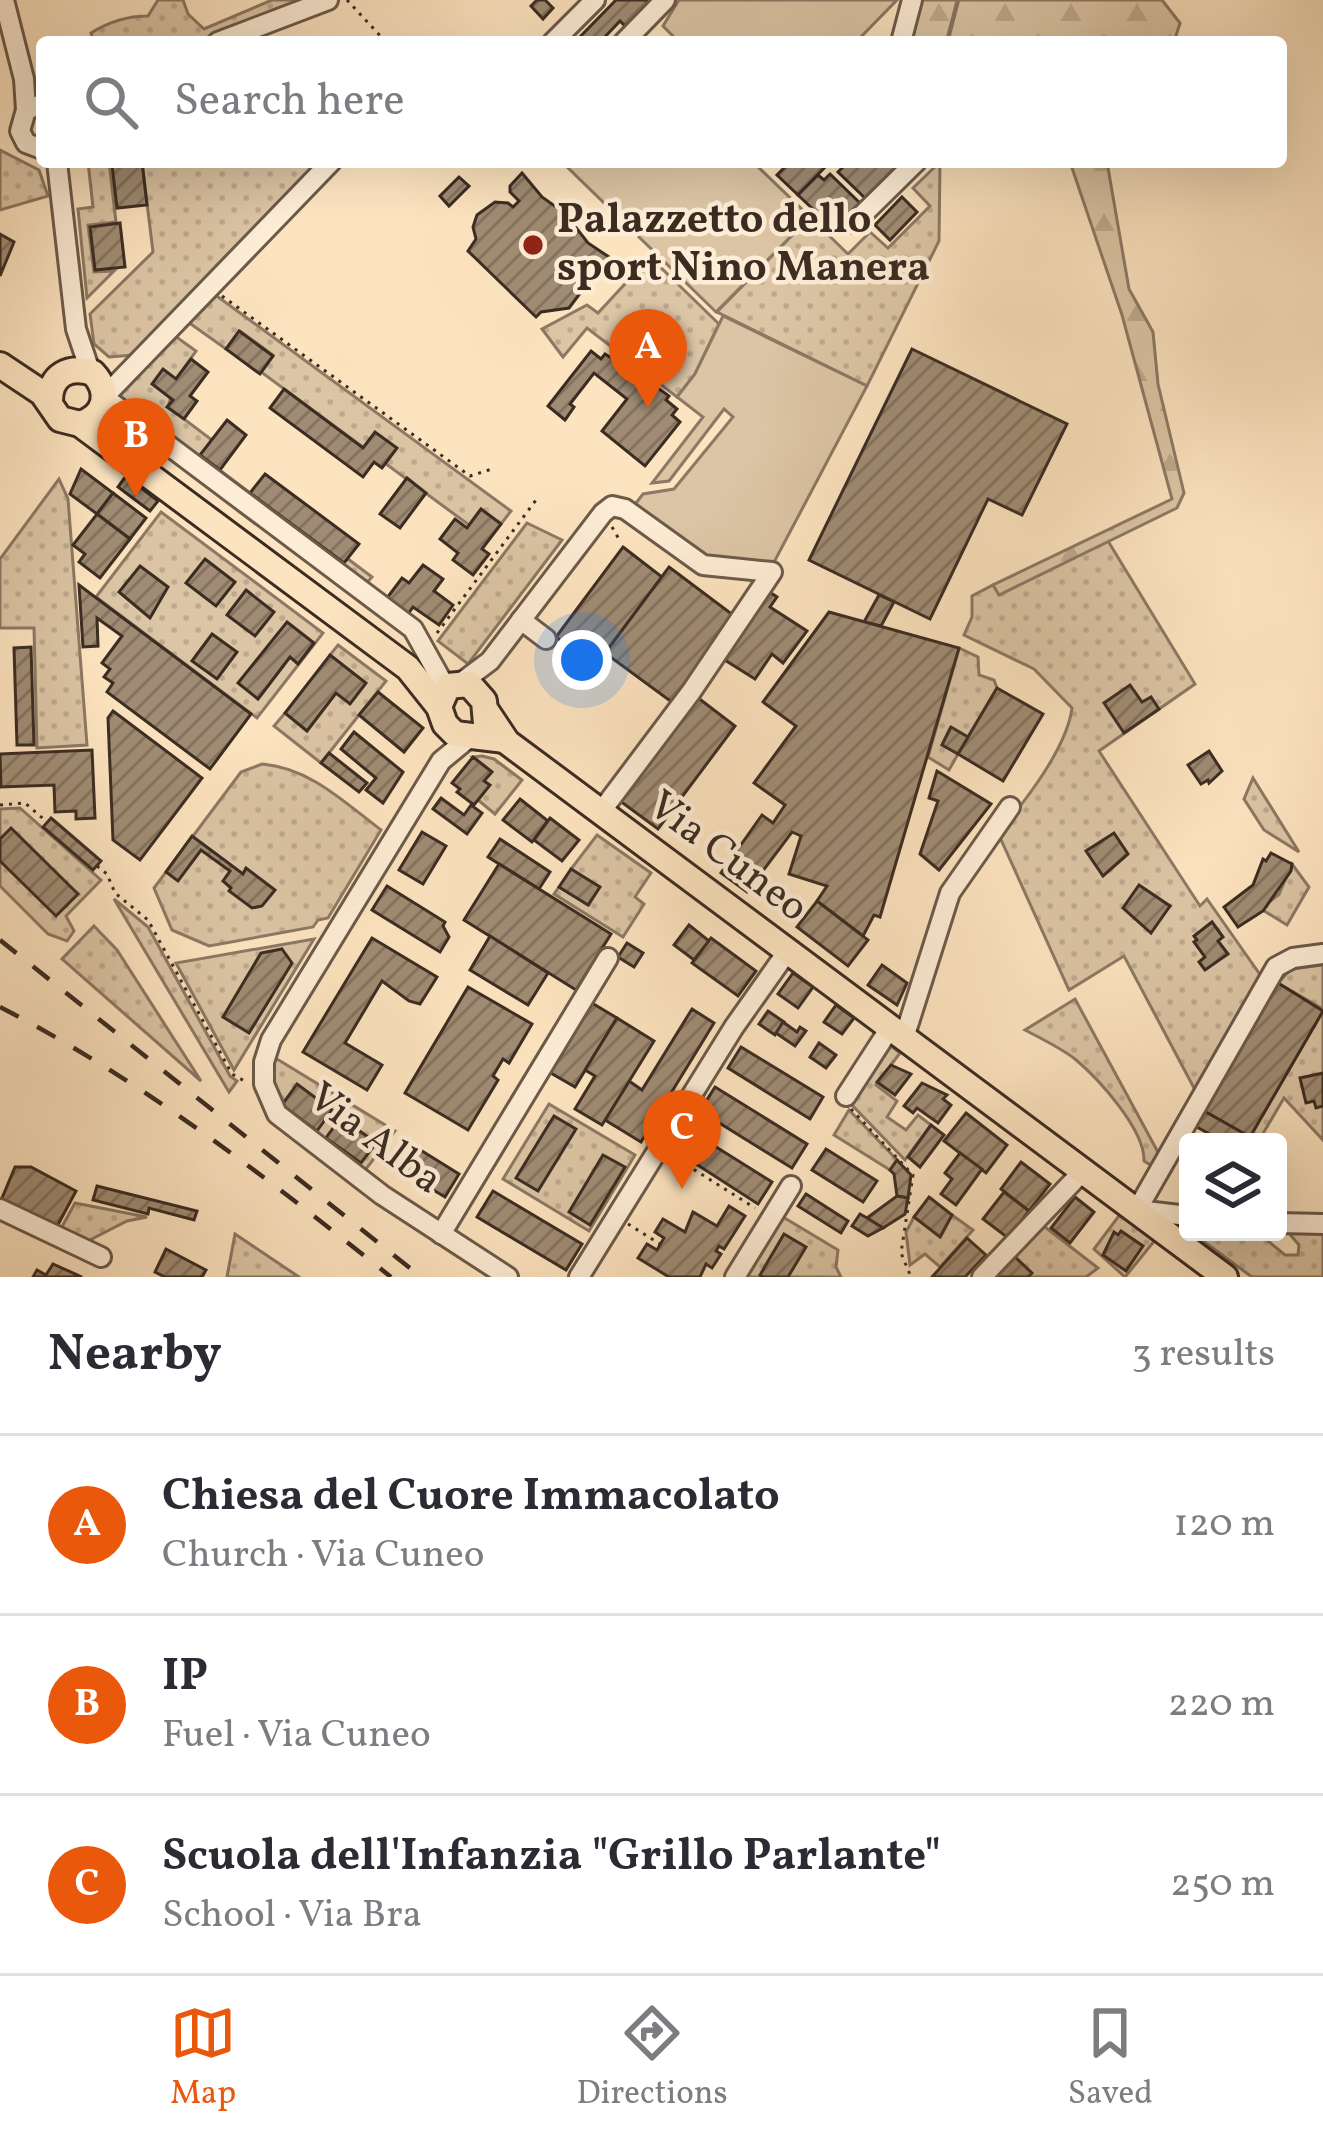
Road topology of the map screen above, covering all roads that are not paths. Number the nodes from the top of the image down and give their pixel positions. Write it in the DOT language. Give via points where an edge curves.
graph roads {
  1 [pos="4,0"];
  2 [pos="328,0"];
  3 [pos="595,0"];
  4 [pos="665,0"];
  5 [pos="913,0"];
  6 [pos="234,36"];
  7 [pos="559,36"];
  8 [pos="630,36"];
  9 [pos="903,36"];
  10 [pos="32,110"];
  11 [pos="0,132"];
  12 [pos="36,152"];
  13 [pos="47,168"];
  14 [pos="325,168"];
  15 [pos="910,168"];
  16 [pos="854,223"];
  17 [pos="8,371"];
  18 [pos="82,393"];
  19 [pos="234,494"];
  20 [pos="212,523"];
  21 [pos="371,598"];
  22 [pos="521,620"];
  23 [pos="350,625"];
  24 [pos="545,639"];
  25 [pos="462,706"];
  26 [pos="1010,807"];
  27 [pos="600,813"];
  28 [pos="788,952"];
  29 [pos="1323,954"];
  30 [pos="608,958"];
  31 [pos="897,1033"];
  32 [pos="845,1096"];
  33 [pos="1084,1170"];
  34 [pos="791,1186"];
  35 [pos="0,1209"];
  36 [pos="1179,1217"];
  37 [pos="1140,1221"];
  38 [pos="1287,1223"];
  39 [pos="1323,1224"];
  40 [pos="441,1234"];
  41 [pos="101,1257"];
  42 [pos="508,1277"];
  43 [pos="579,1277"];
  44 [pos="735,1277"];
  45 [pos="982,1277"];
  46 [pos="1225,1277"];
  1 -- 10 [label="street"];
  2 -- 6 [label="street"];
  3 -- 7 [label="street"];
  4 -- 8 [label="street"];
  5 -- 9 [label="street"];
  10 -- 11 [label="street"];
  11 -- 12 [label="street"];
  13 -- 18 [label="street"];
  14 -- 18 [label="street" via="135,365"];
  15 -- 16 [label="street"];
  17 -- 18 [label="main road"];
  18 -- 19 [label="street" via="112,403"];
  18 -- 20 [label="main road" via="169,504"];
  19 -- 20 [label="street"];
  19 -- 21 [label="street"];
  20 -- 23 [label="main road"];
  21 -- 23 [label="street"];
  21 -- 25 [label="street" via="419,635"];
  22 -- 24 [label="street"];
  22 -- 25 [label="street"];
  22 -- 27 [label="street" via="612,506 706,566 772,572"];
  23 -- 25 [label="main road"];
  25 -- 27 [label="main road, Via Cuneo"];
  25 -- 40 [label="street, Via Alba" via="441,761 358,911 264,1062 266,1094 286,1123"];
  26 -- 31 [label="street" via="950,893"];
  27 -- 28 [label="main road, Via Cuneo"];
  28 -- 31 [label="main road, Via Cuneo"];
  28 -- 43 [label="street"];
  29 -- 37 [label="street" via="1276,968"];
  30 -- 40 [label="street, Via Alba"];
  31 -- 32 [label="street"];
  31 -- 33 [label="main road, Via Cuneo"];
  33 -- 37 [label="main road, Via Cuneo"];
  33 -- 45 [label="street"];
  34 -- 44 [label="street"];
  35 -- 41 [label="street"];
  36 -- 37 [label="street"];
  37 -- 46 [label="main road, Via Cuneo"];
  38 -- 39 [label="street"];
  40 -- 42 [label="street, Via Alba"];
}
